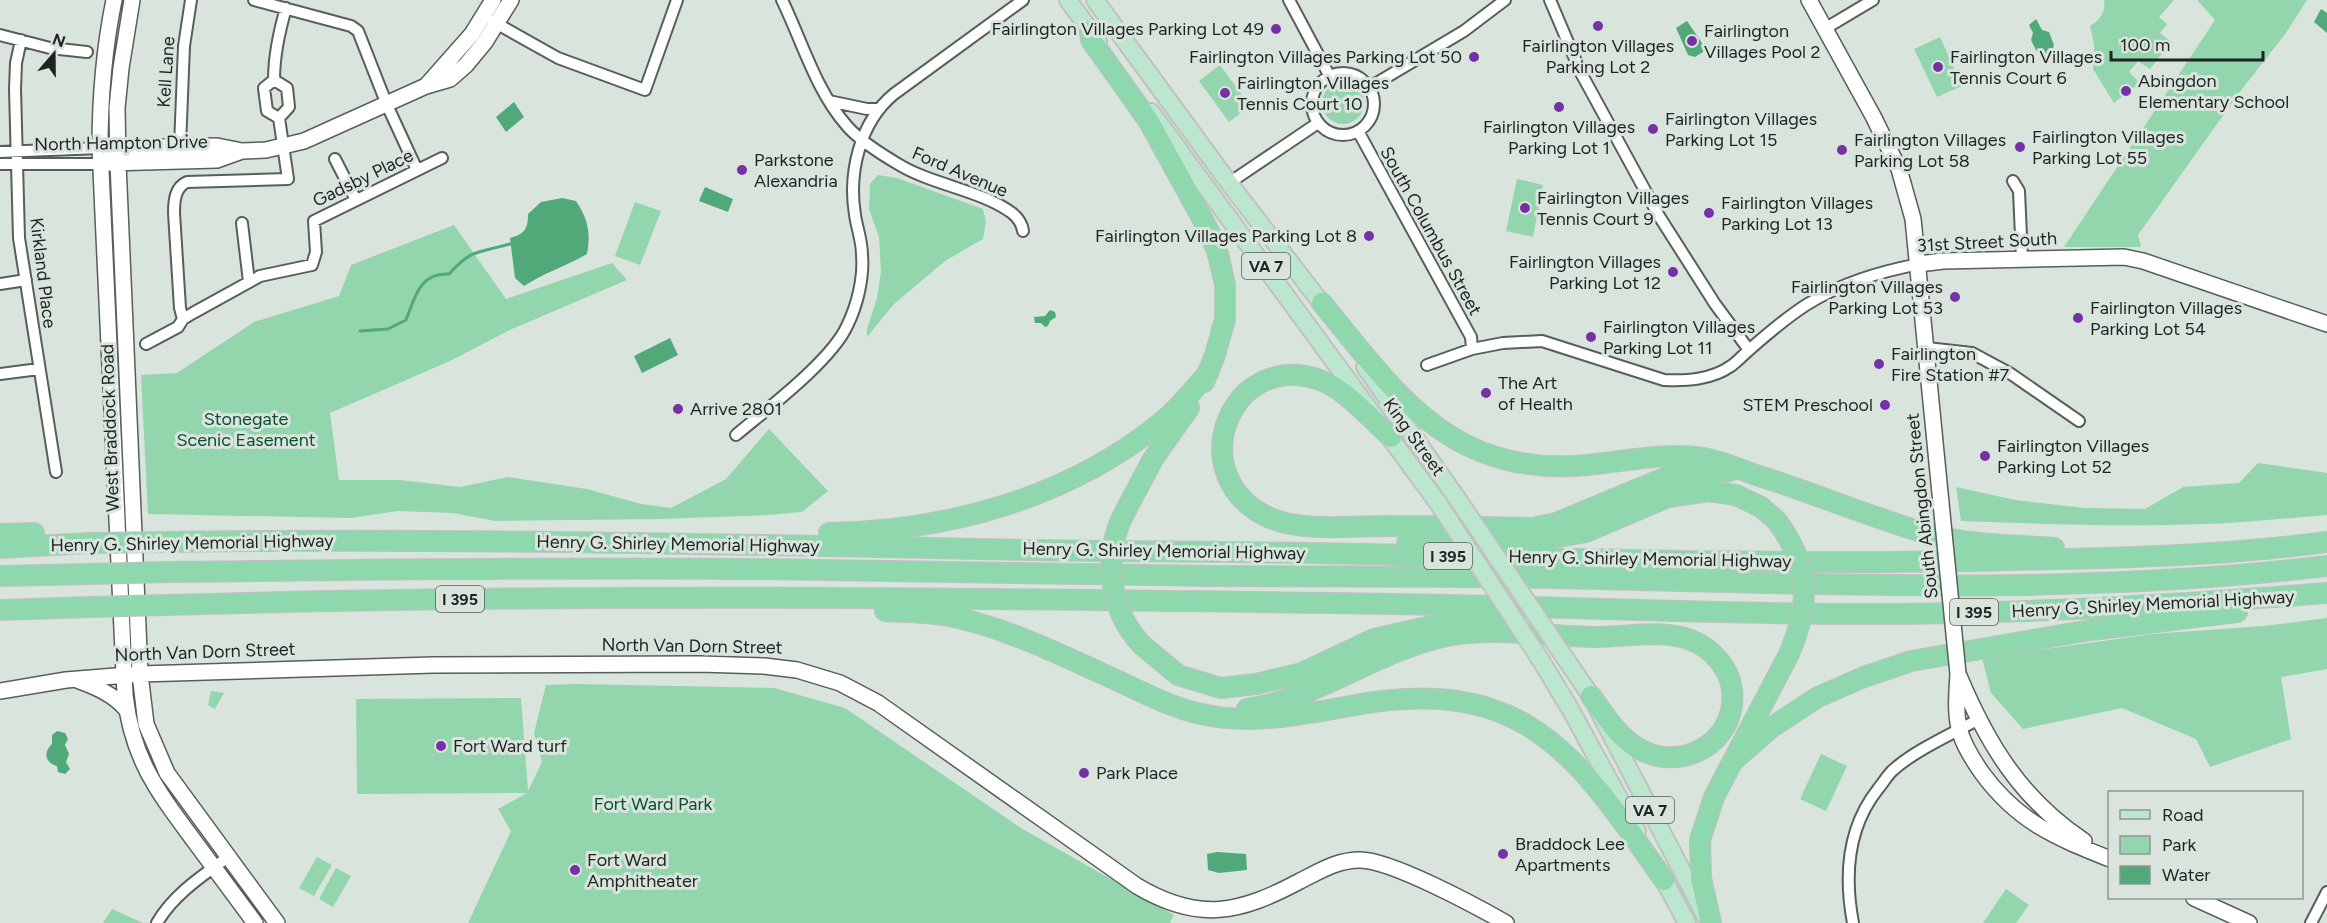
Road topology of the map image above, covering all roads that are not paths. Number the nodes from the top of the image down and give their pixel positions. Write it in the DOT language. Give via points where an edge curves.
graph roads {
  1 [pos="114,0"];
  2 [pos="132,0"];
  3 [pos="191,0"];
  4 [pos="254,0"];
  5 [pos="493,0"];
  6 [pos="510,0"];
  7 [pos="677,0"];
  8 [pos="782,0"];
  9 [pos="1023,0"];
  10 [pos="1068,0"];
  11 [pos="1095,0"];
  12 [pos="1289,0"];
  13 [pos="1505,0"];
  14 [pos="1550,0"];
  15 [pos="1809,0"];
  16 [pos="1873,0"];
  17 [pos="286,8"];
  18 [pos="490,20"];
  19 [pos="1826,28"];
  20 [pos="1090,31"];
  21 [pos="0,34"];
  22 [pos="21,40"];
  23 [pos="87,52"];
  24 [pos="1329,75"];
  25 [pos="274,80"];
  26 [pos="1370,87"];
  27 [pos="829,101"];
  28 [pos="387,105"];
  29 [pos="878,109"];
  30 [pos="279,118"];
  31 [pos="1318,123"];
  32 [pos="1358,131"];
  33 [pos="863,140"];
  34 [pos="180,146"];
  35 [pos="284,146"];
  36 [pos="100,148"];
  37 [pos="242,151"];
  38 [pos="0,152"];
  39 [pos="18,152"];
  40 [pos="118,155"];
  41 [pos="442,158"];
  42 [pos="335,159"];
  43 [pos="0,164"];
  44 [pos="18,164"];
  45 [pos="101,164"];
  46 [pos="417,170"];
  47 [pos="2013,181"];
  48 [pos="1229,183"];
  49 [pos="356,200"];
  50 [pos="242,223"];
  51 [pos="1023,231"];
  52 [pos="2022,259"];
  53 [pos="1919,264"];
  54 [pos="26,280"];
  55 [pos="249,282"];
  56 [pos="0,284"];
  57 [pos="1322,303"];
  58 [pos="183,319"];
  59 [pos="2327,324"];
  60 [pos="146,345"];
  61 [pos="1927,348"];
  62 [pos="1472,349"];
  63 [pos="1749,350"];
  64 [pos="1427,365"];
  65 [pos="39,369"];
  66 [pos="1209,372"];
  67 [pos="0,374"];
  68 [pos="2079,421"];
  69 [pos="736,435"];
  70 [pos="1390,437"];
  71 [pos="56,472"];
  72 [pos="1750,473"];
  73 [pos="0,534"];
  74 [pos="88,538"];
  75 [pos="569,542"];
  76 [pos="2327,542"];
  77 [pos="0,548"];
  78 [pos="1261,551"];
  79 [pos="2327,566"];
  80 [pos="0,577"];
  81 [pos="2327,593"];
  82 [pos="678,598"];
  83 [pos="1621,609"];
  84 [pos="0,610"];
  85 [pos="140,674"];
  86 [pos="1958,674"];
  87 [pos="124,675"];
  88 [pos="75,680"];
  89 [pos="0,691"];
  90 [pos="1591,696"];
  91 [pos="1170,704"];
  92 [pos="126,709"];
  93 [pos="1979,719"];
  94 [pos="1959,730"];
  95 [pos="1732,761"];
  96 [pos="2011,774"];
  97 [pos="2002,798"];
  98 [pos="2067,835"];
  99 [pos="228,857"];
  100 [pos="2108,857"];
  101 [pos="214,867"];
  102 [pos="1664,880"];
  103 [pos="2327,892"];
  104 [pos="2198,899"];
  105 [pos="157,923"];
  106 [pos="255,923"];
  107 [pos="277,923"];
  108 [pos="1506,923"];
  109 [pos="1687,923"];
  110 [pos="1710,923"];
  111 [pos="1853,923"];
  112 [pos="2249,923"];
  113 [pos="2311,923"];
  1 -- 36 [label="main road, West Braddock Road" via="102,75"];
  2 -- 40 [label="main road, West Braddock Road" via="117,108"];
  3 -- 34 [label="street, Kell Lane" via="184,46"];
  4 -- 17 [label="street"];
  5 -- 18 [label="main road, North Hampton Drive"];
  6 -- 18 [label="main road, North Hampton Drive"];
  7 -- 18 [label="street" via="645,90 558,58"];
  8 -- 27 [label="street, Ford Avenue"];
  9 -- 29 [label="street" via="894,93"];
  10 -- 20 [label="main road, King Street / VA 7"];
  11 -- 48 [label="main road, King Street / VA 7"];
  12 -- 24 [label="street"];
  13 -- 26 [label="street" via="1464,31"];
  14 -- 63 [label="street" via="1581,73 1659,216 1714,304"];
  15 -- 19 [label="main road, South Abingdon Street"];
  16 -- 19 [label="street"];
  17 -- 25 [label="street"];
  17 -- 28 [label="street" via="358,31"];
  18 -- 28 [label="main road, North Hampton Drive" via="486,42 450,79"];
  19 -- 53 [label="main road, South Abingdon Street" via="1899,169 1913,219"];
  20 -- 66 [label="highway" via="1090,40 1148,120 1218,254 1225,285 1225,319"];
  20 -- 70 [label="main road, King Street / VA 7"];
  21 -- 22 [label="street"];
  22 -- 23 [label="street"];
  22 -- 39 [label="street, Kirkland Place" via="15,89"];
  24 -- 26 [label="street" via="1351,74"];
  24 -- 31 [label="street" via="1312,97"];
  25 -- 30 [label="street" via="264,88 267,111"];
  25 -- 30 [label="street" via="287,88 290,107"];
  26 -- 32 [label="street" via="1373,113"];
  27 -- 29 [label="street"];
  27 -- 33 [label="street, Ford Avenue" via="848,128"];
  28 -- 35 [label="main road, North Hampton Drive"];
  28 -- 46 [label="street"];
  29 -- 33 [label="street"];
  30 -- 35 [label="street"];
  31 -- 32 [label="street" via="1336,134"];
  31 -- 48 [label="street"];
  32 -- 62 [label="street, South Columbus Street" via="1471,337"];
  33 -- 51 [label="street, Ford Avenue" via="912,171 1012,213"];
  33 -- 69 [label="street" via="853,187 862,268 846,329 826,355"];
  34 -- 37 [label="main road, North Hampton Drive"];
  34 -- 40 [label="main road, North Hampton Drive"];
  35 -- 37 [label="main road, North Hampton Drive"];
  35 -- 58 [label="street" via="288,179 183,184 174,213"];
  36 -- 39 [label="street, North Hampton Drive"];
  36 -- 40 [label="main road, North Hampton Drive"];
  36 -- 45 [label="main road, West Braddock Road"];
  37 -- 40 [label="main road, North Hampton Drive" via="217,160"];
  38 -- 39 [label="street, North Hampton Drive"];
  39 -- 44 [label="street, Kirkland Place"];
  40 -- 45 [label="main road, North Hampton Drive"];
  40 -- 85 [label="main road, West Braddock Road"];
  41 -- 46 [label="street, Gadsby Place"];
  42 -- 49 [label="street"];
  43 -- 44 [label="street, North Hampton Drive"];
  44 -- 45 [label="street, North Hampton Drive"];
  44 -- 54 [label="street, Kirkland Place" via="20,238"];
  45 -- 87 [label="main road, West Braddock Road"];
  46 -- 49 [label="street, Gadsby Place"];
  47 -- 52 [label="street" via="2019,190"];
  48 -- 57 [label="main road, King Street / VA 7"];
  49 -- 55 [label="street, Gadsby Place" via="314,221 316,252 312,265"];
  50 -- 55 [label="street"];
  52 -- 53 [label="main road, 31st Street South"];
  52 -- 59 [label="main road, 31st Street South" via="2134,259"];
  53 -- 61 [label="main road, South Abingdon Street"];
  53 -- 63 [label="street, 31st Street South" via="1859,279 1829,292"];
  54 -- 56 [label="street"];
  54 -- 65 [label="street, Kirkland Place"];
  55 -- 58 [label="street, Gadsby Place"];
  57 -- 72 [label="highway" via="1384,379 1422,416 1456,441 1485,453 1547,466 1659,456 1704,458"];
  57 -- 90 [label="main road, King Street / VA 7, bridge"];
  58 -- 60 [label="street, Gadsby Place" via="178,327"];
  61 -- 68 [label="street" via="1972,353"];
  61 -- 86 [label="main road, South Abingdon Street, bridge"];
  62 -- 63 [label="street, 31st Street South" via="1542,341 1641,374 1683,381 1730,367"];
  62 -- 64 [label="street, 31st Street South"];
  65 -- 67 [label="street"];
  65 -- 71 [label="street, Kirkland Place"];
  66 -- 75 [label="highway" via="1160,424 1103,462 1011,505 918,526 862,532"];
  66 -- 83 [label="highway, bridge" via="1197,397 1153,459 1118,525 1111,563 1115,599 1128,631 1178,675 1221,688 1256,684 1302,673 1374,639 1449,622"];
  70 -- 72 [label="highway" via="1331,385 1289,375 1258,385 1240,401 1226,423 1221,448 1227,476 1243,500 1271,519 1313,526 1533,528 1556,523 1672,476"];
  70 -- 102 [label="main road, King Street / VA 7, bridge" via="1540,660"];
  72 -- 76 [label="highway" via="1930,534 1978,542 2066,549"];
  73 -- 74 [label="highway"];
  74 -- 75 [label="highway, Henry G. Shirley Memorial Highway / I 395" via="164,536 228,528 270,540"];
  74 -- 77 [label="highway, Henry G. Shirley Memorial Highway"];
  75 -- 78 [label="highway, Henry G. Shirley Memorial Highway / I 395"];
  76 -- 78 [label="highway, Henry G. Shirley Memorial Highway / I 395" via="2173,557 1890,563"];
  78 -- 95 [label="highway, bridge" via="1436,542 1525,543 1586,532 1668,497 1709,491 1736,495 1761,507 1791,539 1804,576 1805,602 1789,654"];
  79 -- 80 [label="highway, bridge" via="2190,578 1896,586 1643,579 756,569 411,569"];
  81 -- 83 [label="highway, Henry G. Shirley Memorial Highway / I 395" via="2003,612 1839,614"];
  81 -- 95 [label="highway" via="2277,607 2091,630 1911,661 1818,697 1772,727"];
  82 -- 83 [label="highway, Henry G. Shirley Memorial Highway / I 395" via="1114,599"];
  82 -- 84 [label="highway, Henry G. Shirley Memorial Highway / I 395, bridge" via="506,598"];
  82 -- 91 [label="highway" via="942,615 980,623"];
  85 -- 87 [label="main road, North Van Dorn Street"];
  85 -- 99 [label="main road, West Braddock Road" via="146,724 167,773"];
  85 -- 108 [label="main road, North Van Dorn Street" via="566,663 788,668 840,683 872,700 1137,886 1173,904 1210,910 1242,907 1331,866 1360,860 1399,871"];
  86 -- 93 [label="main road"];
  86 -- 94 [label="main road"];
  87 -- 88 [label="main road, North Van Dorn Street"];
  87 -- 92 [label="main road, West Braddock Road"];
  88 -- 89 [label="main road, North Van Dorn Street"];
  88 -- 92 [label="main road" via="103,691"];
  90 -- 91 [label="highway" via="1618,733 1656,757 1690,756 1703,750 1721,733 1732,706 1728,672 1715,656 1691,640 1660,635 1596,637 1484,632 1409,646 1296,697 1264,706 1209,710"];
  90 -- 110 [label="main road, King Street / VA 7"];
  91 -- 102 [label="highway" via="1213,717 1247,720 1418,697 1456,700 1496,710 1529,725 1579,765"];
  92 -- 101 [label="main road, West Braddock Road" via="134,744 149,778"];
  93 -- 94 [label="street"];
  93 -- 96 [label="main road"];
  94 -- 97 [label="main road" via="1971,757"];
  94 -- 111 [label="street" via="1892,771 1866,804 1850,846 1848,891"];
  95 -- 110 [label="highway" via="1714,797 1700,840 1701,878"];
  96 -- 97 [label="main road" via="2002,784"];
  96 -- 98 [label="main road"];
  97 -- 98 [label="main road" via="2033,824"];
  98 -- 100 [label="main road"];
  99 -- 101 [label="street"];
  99 -- 107 [label="main road, West Braddock Road"];
  101 -- 105 [label="street" via="171,903"];
  101 -- 106 [label="main road, West Braddock Road"];
  102 -- 109 [label="main road, King Street / VA 7"];
  103 -- 113 [label="street"];
  104 -- 112 [label="main road"];
}
